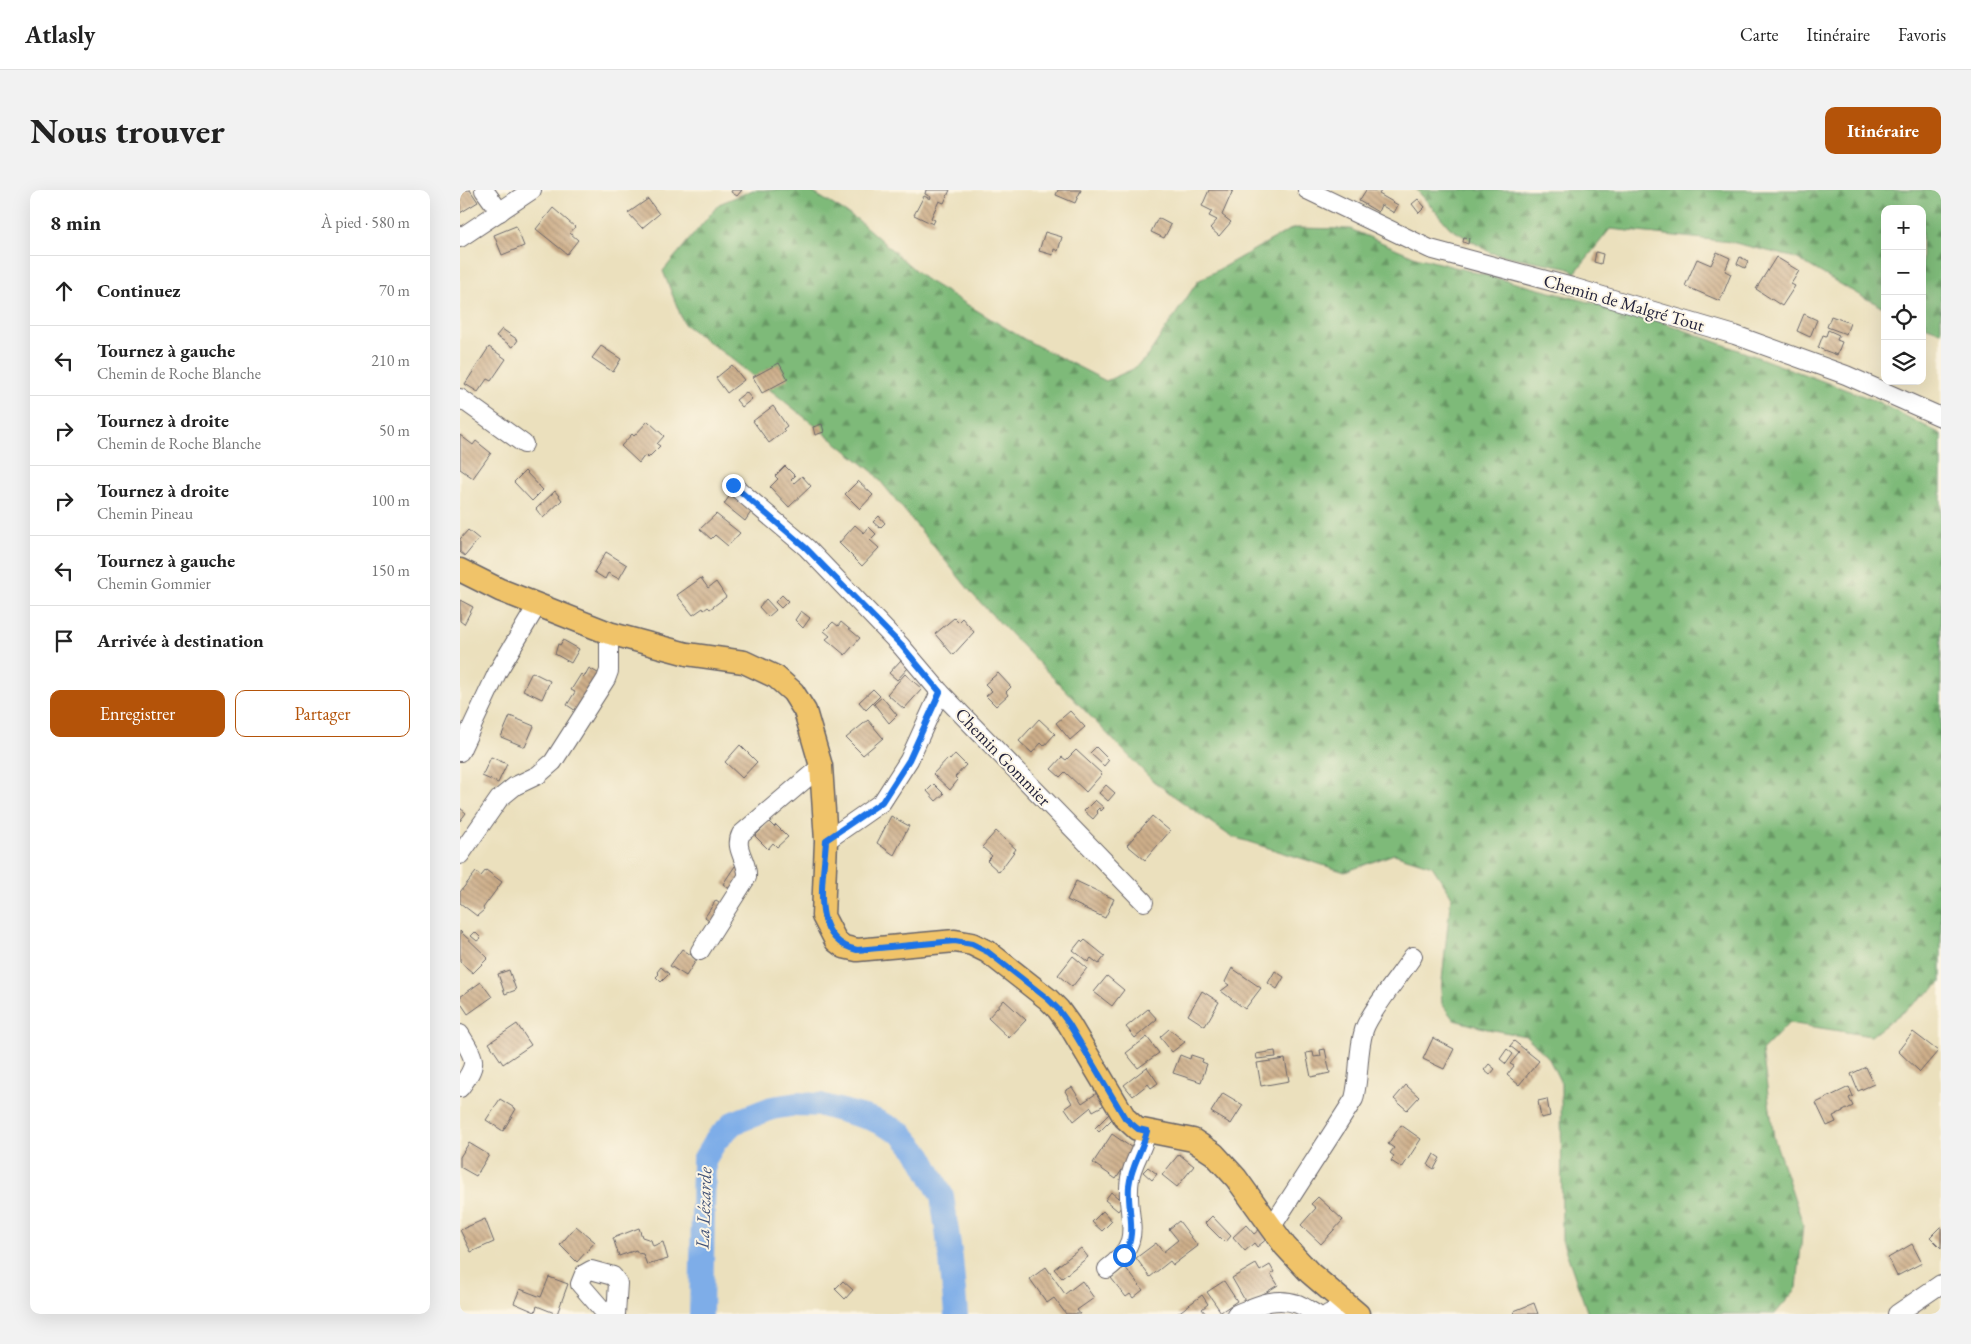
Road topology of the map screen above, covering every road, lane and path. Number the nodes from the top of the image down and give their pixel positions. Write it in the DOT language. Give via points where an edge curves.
graph roads {
  1 [pos="484,190"];
  2 [pos="532,190"];
  3 [pos="1307,190"];
  4 [pos="500,212"];
  5 [pos="460,238"];
  6 [pos="460,398"];
  7 [pos="1941,417"];
  8 [pos="524,444"];
  9 [pos="733,485"];
  10 [pos="460,570"];
  11 [pos="538,604"];
  12 [pos="609,633"];
  13 [pos="940,692"];
  14 [pos="460,752"];
  15 [pos="821,766"];
  16 [pos="826,840"];
  17 [pos="460,854"];
  18 [pos="1144,902"];
  19 [pos="700,951"];
  20 [pos="1413,956"];
  21 [pos="460,1034"];
  22 [pos="460,1088"];
  23 [pos="1147,1131"];
  24 [pos="1271,1228"];
  25 [pos="1107,1269"];
  26 [pos="1941,1284"];
  27 [pos="1345,1311"];
  28 [pos="606,1314"];
  29 [pos="616,1314"];
  30 [pos="1236,1314"];
  31 [pos="1316,1314"];
  32 [pos="1897,1314"];
  1 -- 4 [label="street"];
  2 -- 4 [label="street"];
  3 -- 7 [label="street, Chemin de Malgré Tout" via="1430,249 1735,335 1846,375"];
  4 -- 5 [label="street"];
  6 -- 8 [label="street"];
  9 -- 13 [label="street, Chemin Gommier" via="806,548 902,646"];
  10 -- 11 [label="main road"];
  11 -- 12 [label="main road"];
  11 -- 14 [label="street" via="498,672"];
  12 -- 15 [label="main road" via="686,654 744,662 776,677 793,692 805,711"];
  12 -- 17 [label="street" via="606,679 558,755 538,775 515,786 499,799"];
  13 -- 16 [label="street" via="909,760 882,802"];
  13 -- 18 [label="street, Chemin Gommier"];
  15 -- 16 [label="main road"];
  15 -- 19 [label="street" via="741,834 738,845 747,878"];
  16 -- 23 [label="main road" via="822,916 836,941 857,950 955,941 972,944 988,952 1058,1009 1125,1118 1138,1129"];
  20 -- 24 [label="street" via="1365,1027 1354,1099"];
  21 -- 22 [label="street" via="475,1063"];
  23 -- 24 [label="main road" via="1194,1140 1214,1154 1236,1178"];
  23 -- 25 [label="street" via="1130,1181 1130,1243 1124,1255"];
  24 -- 27 [label="main road"];
  26 -- 32 [label="street"];
  28 -- 29 [label="street" via="580,1284 584,1274 591,1270 613,1276 618,1283"];
  30 -- 31 [label="street" via="1277,1300 1300,1305"];
}
